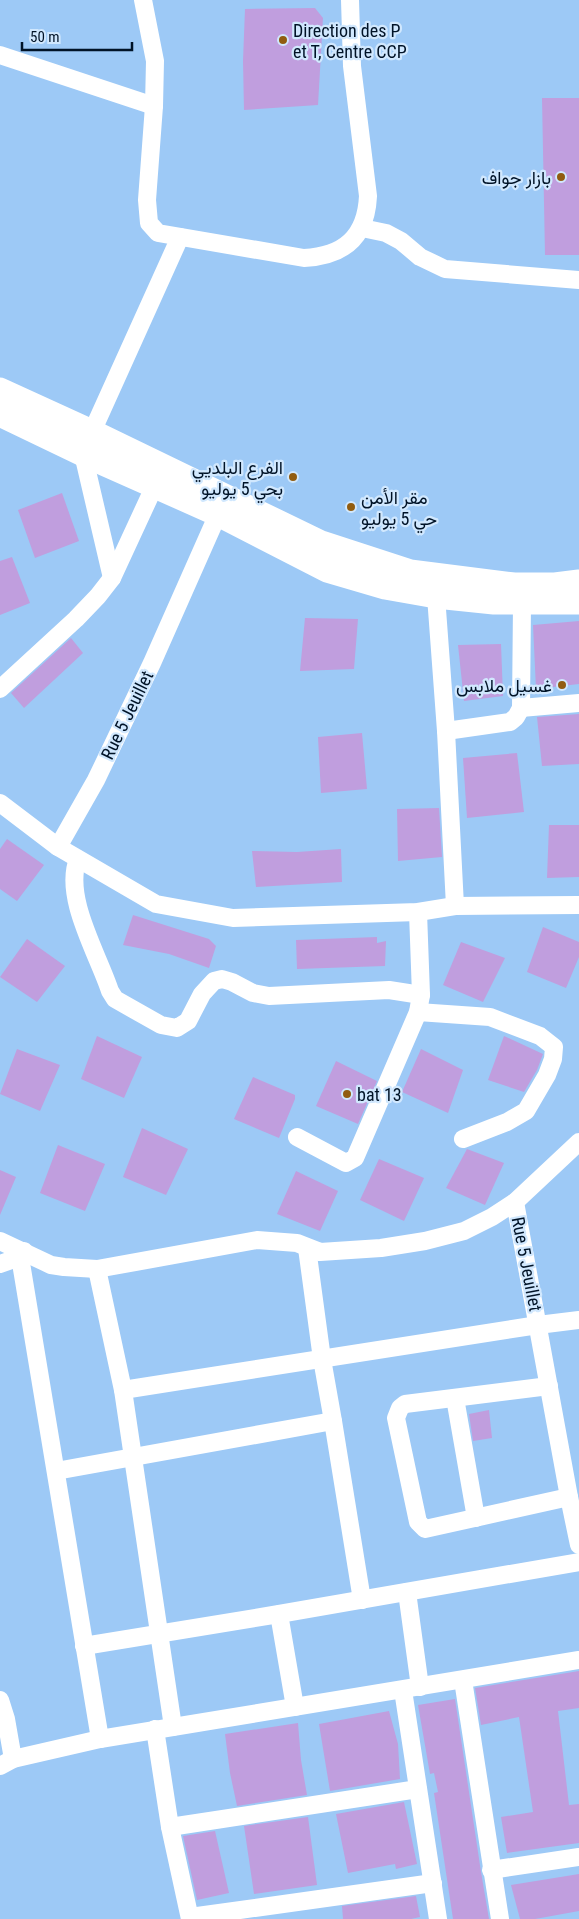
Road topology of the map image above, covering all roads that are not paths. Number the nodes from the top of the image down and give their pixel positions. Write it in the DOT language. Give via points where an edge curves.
graph roads {
  1 [pos="143,0"];
  2 [pos="350,0"];
  3 [pos="0,55"];
  4 [pos="154,106"];
  5 [pos="362,228"];
  6 [pos="180,237"];
  7 [pos="579,280"];
  8 [pos="0,390"];
  9 [pos="0,414"];
  10 [pos="88,443"];
  11 [pos="155,485"];
  12 [pos="218,514"];
  13 [pos="112,578"];
  14 [pos="579,582"];
  15 [pos="436,596"];
  16 [pos="579,602"];
  17 [pos="522,603"];
  18 [pos="0,689"];
  19 [pos="579,703"];
  20 [pos="521,708"];
  21 [pos="446,731"];
  22 [pos="0,803"];
  23 [pos="58,847"];
  24 [pos="78,859"];
  25 [pos="579,905"];
  26 [pos="455,906"];
  27 [pos="418,912"];
  28 [pos="420,1003"];
  29 [pos="297,1137"];
  30 [pos="463,1139"];
  31 [pos="573,1147"];
  32 [pos="516,1202"];
  33 [pos="0,1241"];
  34 [pos="307,1248"];
  35 [pos="22,1254"];
  36 [pos="0,1264"];
  37 [pos="97,1269"];
  38 [pos="579,1320"];
  39 [pos="538,1325"];
  40 [pos="322,1359"];
  41 [pos="549,1386"];
  42 [pos="124,1390"];
  43 [pos="455,1398"];
  44 [pos="333,1421"];
  45 [pos="134,1458"];
  46 [pos="56,1470"];
  47 [pos="569,1497"];
  48 [pos="476,1518"];
  49 [pos="579,1545"];
  50 [pos="579,1562"];
  51 [pos="407,1592"];
  52 [pos="362,1600"];
  53 [pos="279,1614"];
  54 [pos="160,1634"];
  55 [pos="84,1646"];
  56 [pos="579,1660"];
  57 [pos="463,1680"];
  58 [pos="412,1688"];
  59 [pos="0,1700"];
  60 [pos="295,1707"];
  61 [pos="173,1727"];
  62 [pos="155,1729"];
  63 [pos="100,1739"];
  64 [pos="6,1763"];
  65 [pos="418,1789"];
  66 [pos="170,1827"];
  67 [pos="579,1856"];
  68 [pos="491,1870"];
  69 [pos="433,1883"];
  70 [pos="190,1918"];
  71 [pos="438,1919"];
  72 [pos="500,1919"];
  1 -- 4 [label="street" via="155,61"];
  2 -- 5 [label="street" via="352,66 368,196 368,212"];
  3 -- 4 [label="street"];
  4 -- 6 [label="street" via="147,200 149,223 158,233"];
  5 -- 6 [label="street" via="337,252 304,258"];
  5 -- 7 [label="street" via="401,240 420,257 445,269"];
  6 -- 10 [label="street"];
  8 -- 10 [label="main road"];
  9 -- 10 [label="main road"];
  10 -- 11 [label="main road"];
  10 -- 13 [label="street"];
  10 -- 14 [label="main road" via="321,543 410,572 514,585"];
  11 -- 12 [label="main road"];
  11 -- 13 [label="street"];
  12 -- 15 [label="main road" via="327,570 385,587"];
  12 -- 23 [label="street, Rue 5 Jeuillet" via="152,663"];
  13 -- 18 [label="street" via="76,619"];
  15 -- 17 [label="main road"];
  15 -- 21 [label="street"];
  16 -- 17 [label="main road"];
  17 -- 20 [label="street"];
  19 -- 20 [label="street"];
  20 -- 21 [label="street" via="510,722"];
  21 -- 26 [label="street"];
  22 -- 23 [label="street"];
  23 -- 24 [label="street"];
  24 -- 27 [label="street" via="156,904 233,918"];
  24 -- 28 [label="street" via="74,869 76,902 110,991 115,999 161,1025 177,1028 188,1020 202,994 214,981 222,979 253,993 269,996 389,990"];
  25 -- 26 [label="street"];
  26 -- 27 [label="street"];
  27 -- 28 [label="street"];
  28 -- 29 [label="street" via="355,1158 346,1162"];
  28 -- 30 [label="street" via="490,1017 540,1036 554,1047 546,1075 526,1111"];
  31 -- 32 [label="street"];
  32 -- 34 [label="street" via="464,1231 425,1241 320,1252"];
  32 -- 39 [label="street, Rue 5 Jeuillet"];
  33 -- 35 [label="street"];
  34 -- 37 [label="street" via="297,1243 257,1240"];
  34 -- 40 [label="street"];
  35 -- 36 [label="street"];
  35 -- 37 [label="street" via="64,1268"];
  35 -- 46 [label="street"];
  37 -- 42 [label="street"];
  38 -- 39 [label="street"];
  39 -- 40 [label="street"];
  39 -- 41 [label="street, Rue 5 Jeuillet"];
  40 -- 42 [label="street"];
  40 -- 44 [label="street"];
  41 -- 43 [label="street"];
  41 -- 47 [label="street, Rue 5 Jeuillet"];
  42 -- 45 [label="street"];
  43 -- 48 [label="street"];
  43 -- 48 [label="street" via="405,1404 396,1418 421,1527 428,1529"];
  44 -- 45 [label="street"];
  44 -- 52 [label="street"];
  45 -- 46 [label="street"];
  45 -- 54 [label="street"];
  46 -- 55 [label="street"];
  47 -- 48 [label="street"];
  47 -- 49 [label="street, Rue 5 Jeuillet"];
  50 -- 51 [label="street"];
  51 -- 52 [label="street"];
  51 -- 58 [label="street"];
  52 -- 53 [label="street"];
  53 -- 54 [label="street"];
  53 -- 60 [label="street"];
  54 -- 55 [label="street"];
  54 -- 61 [label="street"];
  55 -- 63 [label="street"];
  56 -- 57 [label="street"];
  57 -- 58 [label="street"];
  57 -- 68 [label="street"];
  58 -- 60 [label="street"];
  58 -- 65 [label="street"];
  59 -- 64 [label="street" via="6,1719"];
  60 -- 61 [label="street"];
  61 -- 62 [label="street"];
  62 -- 63 [label="street"];
  62 -- 66 [label="street"];
  63 -- 64 [label="street"];
  65 -- 66 [label="street"];
  65 -- 69 [label="street"];
  66 -- 70 [label="street"];
  67 -- 68 [label="street"];
  68 -- 72 [label="street"];
  69 -- 70 [label="street"];
  69 -- 71 [label="street"];
}
